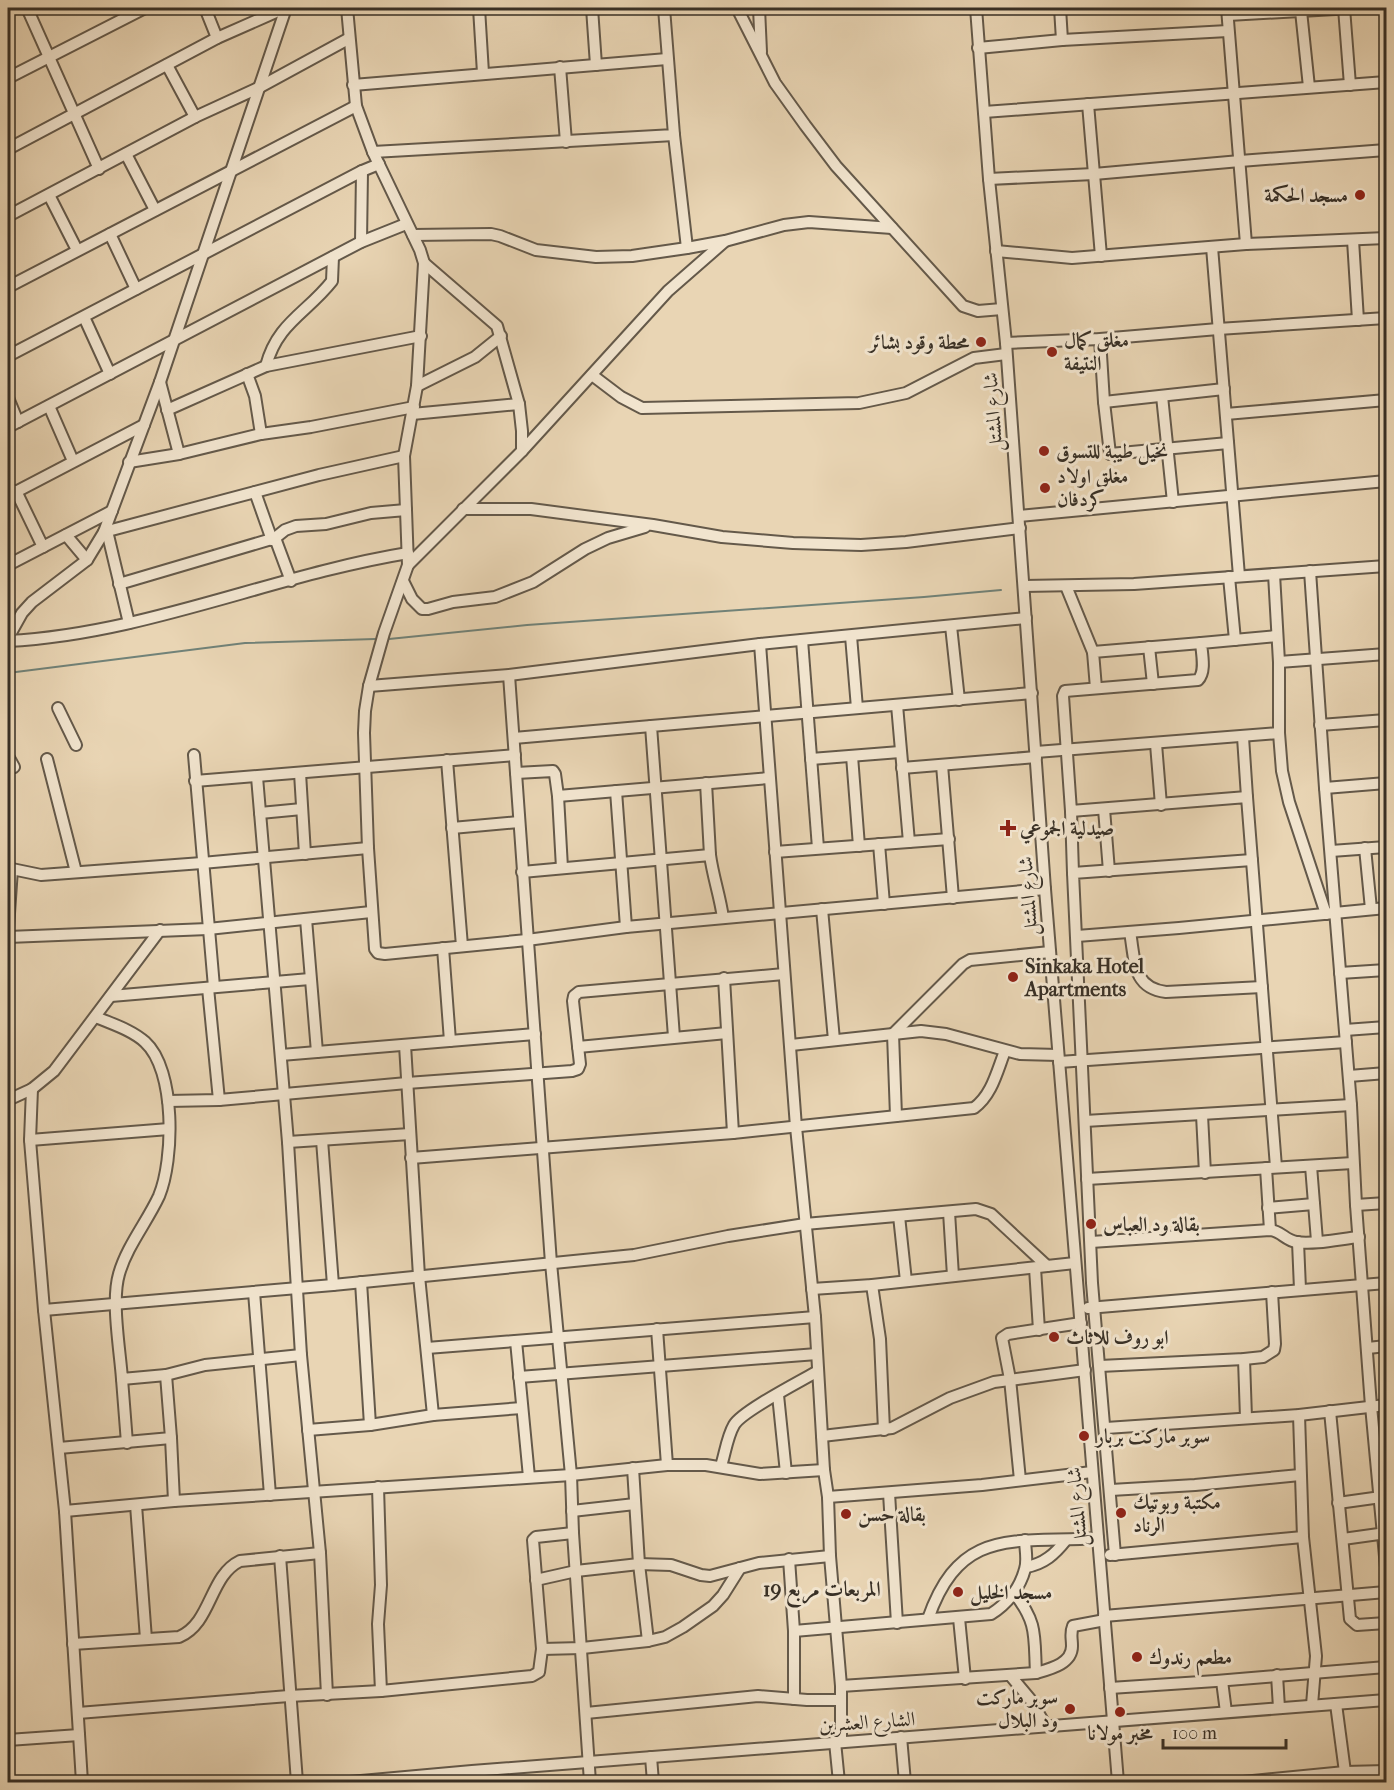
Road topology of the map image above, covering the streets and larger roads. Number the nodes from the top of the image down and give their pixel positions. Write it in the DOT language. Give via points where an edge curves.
graph roads {
  1 [pos="27,8"];
  2 [pos="144,8"];
  3 [pos="205,8"];
  4 [pos="286,8"];
  5 [pos="347,8"];
  6 [pos="359,8"];
  7 [pos="478,8"];
  8 [pos="592,8"];
  9 [pos="664,8"];
  10 [pos="737,8"];
  11 [pos="759,8"];
  12 [pos="976,8"];
  13 [pos="1060,8"];
  14 [pos="1344,8"];
  15 [pos="1353,8"];
  16 [pos="1227,11"];
  17 [pos="1301,11"];
  18 [pos="1228,31"];
  19 [pos="218,38"];
  20 [pos="348,39"];
  21 [pos="1062,40"];
  22 [pos="978,48"];
  23 [pos="49,56"];
  24 [pos="762,58"];
  25 [pos="667,59"];
  26 [pos="167,65"];
  27 [pos="596,65"];
  28 [pos="560,67"];
  29 [pos="483,74"];
  30 [pos="8,78"];
  31 [pos="1386,82"];
  32 [pos="353,85"];
  33 [pos="1350,85"];
  34 [pos="1309,87"];
  35 [pos="258,88"];
  36 [pos="1233,93"];
  37 [pos="1088,104"];
  38 [pos="356,106"];
  39 [pos="984,112"];
  40 [pos="75,113"];
  41 [pos="195,117"];
  42 [pos="674,135"];
  43 [pos="566,142"];
  44 [pos="8,149"];
  45 [pos="1386,150"];
  46 [pos="373,153"];
  47 [pos="126,154"];
  48 [pos="1240,161"];
  49 [pos="379,164"];
  50 [pos="99,169"];
  51 [pos="232,170"];
  52 [pos="362,171"];
  53 [pos="1094,174"];
  54 [pos="989,179"];
  55 [pos="49,195"];
  56 [pos="155,210"];
  57 [pos="8,216"];
  58 [pos="406,224"];
  59 [pos="892,228"];
  60 [pos="110,234"];
  61 [pos="412,235"];
  62 [pos="1386,238"];
  63 [pos="1353,240"];
  64 [pos="726,241"];
  65 [pos="361,242"];
  66 [pos="1246,244"];
  67 [pos="1212,247"];
  68 [pos="687,248"];
  69 [pos="77,250"];
  70 [pos="996,252"];
  71 [pos="204,255"];
  72 [pos="1101,256"];
  73 [pos="333,257"];
  74 [pos="424,263"];
  75 [pos="8,287"];
  76 [pos="136,289"];
  77 [pos="1002,309"];
  78 [pos="84,317"];
  79 [pos="1386,318"];
  80 [pos="1358,320"];
  81 [pos="1218,329"];
  82 [pos="421,336"];
  83 [pos="501,336"];
  84 [pos="1100,339"];
  85 [pos="174,340"];
  86 [pos="1006,348"];
  87 [pos="8,356"];
  88 [pos="266,366"];
  89 [pos="110,374"];
  90 [pos="247,374"];
  91 [pos="592,375"];
  92 [pos="160,382"];
  93 [pos="417,387"];
  94 [pos="1224,388"];
  95 [pos="1162,396"];
  96 [pos="8,398"];
  97 [pos="1386,400"];
  98 [pos="1104,402"];
  99 [pos="519,404"];
  100 [pos="49,406"];
  101 [pos="167,410"];
  102 [pos="413,411"];
  103 [pos="1226,414"];
  104 [pos="18,422"];
  105 [pos="144,425"];
  106 [pos="8,427"];
  107 [pos="261,434"];
  108 [pos="1228,443"];
  109 [pos="1168,449"];
  110 [pos="522,451"];
  111 [pos="179,454"];
  112 [pos="404,456"];
  113 [pos="74,461"];
  114 [pos="129,462"];
  115 [pos="1386,481"];
  116 [pos="255,492"];
  117 [pos="12,493"];
  118 [pos="1233,497"];
  119 [pos="1173,502"];
  120 [pos="463,509"];
  121 [pos="406,510"];
  122 [pos="112,511"];
  123 [pos="1019,522"];
  124 [pos="653,525"];
  125 [pos="106,532"];
  126 [pos="66,535"];
  127 [pos="273,539"];
  128 [pos="43,547"];
  129 [pos="408,553"];
  130 [pos="87,560"];
  131 [pos="8,565"];
  132 [pos="408,565"];
  133 [pos="1386,566"];
  134 [pos="1310,571"];
  135 [pos="1274,574"];
  136 [pos="1234,577"];
  137 [pos="291,581"];
  138 [pos="403,581"];
  139 [pos="119,584"];
  140 [pos="1023,586"];
  141 [pos="1066,586"];
  142 [pos="1026,618"];
  143 [pos="129,622"];
  144 [pos="951,626"];
  145 [pos="852,636"];
  146 [pos="1277,636"];
  147 [pos="8,639"];
  148 [pos="802,640"];
  149 [pos="1235,640"];
  150 [pos="1201,643"];
  151 [pos="760,644"];
  152 [pos="1149,647"];
  153 [pos="1093,652"];
  154 [pos="1386,654"];
  155 [pos="1316,659"];
  156 [pos="1279,663"];
  157 [pos="509,675"];
  158 [pos="1153,684"];
  159 [pos="369,687"];
  160 [pos="1096,688"];
  161 [pos="1032,693"];
  162 [pos="959,700"];
  163 [pos="897,705"];
  164 [pos="58,708"];
  165 [pos="857,708"];
  166 [pos="807,713"];
  167 [pos="765,717"];
  168 [pos="1386,720"];
  169 [pos="1320,725"];
  170 [pos="651,726"];
  171 [pos="1279,733"];
  172 [pos="1244,737"];
  173 [pos="514,738"];
  174 [pos="1156,744"];
  175 [pos="76,745"];
  176 [pos="1067,750"];
  177 [pos="900,752"];
  178 [pos="1036,754"];
  179 [pos="194,755"];
  180 [pos="515,755"];
  181 [pos="8,756"];
  182 [pos="852,756"];
  183 [pos="47,759"];
  184 [pos="811,759"];
  185 [pos="447,760"];
  186 [pos="942,765"];
  187 [pos="364,766"];
  188 [pos="14,767"];
  189 [pos="902,768"];
  190 [pos="300,773"];
  191 [pos="516,773"];
  192 [pos="257,777"];
  193 [pos="769,778"];
  194 [pos="195,781"];
  195 [pos="706,783"];
  196 [pos="1386,783"];
  197 [pos="656,787"];
  198 [pos="1324,788"];
  199 [pos="616,791"];
  200 [pos="558,796"];
  201 [pos="1247,797"];
  202 [pos="1161,805"];
  203 [pos="302,809"];
  204 [pos="1104,809"];
  205 [pos="1071,811"];
  206 [pos="260,813"];
  207 [pos="519,822"];
  208 [pos="452,828"];
  209 [pos="949,839"];
  210 [pos="909,842"];
  211 [pos="879,844"];
  212 [pos="859,846"];
  213 [pos="1386,847"];
  214 [pos="368,848"];
  215 [pos="819,849"];
  216 [pos="1365,849"];
  217 [pos="1331,851"];
  218 [pos="775,852"];
  219 [pos="305,854"];
  220 [pos="710,855"];
  221 [pos="264,858"];
  222 [pos="661,858"];
  223 [pos="1252,860"];
  224 [pos="621,862"];
  225 [pos="202,864"];
  226 [pos="10,868"];
  227 [pos="562,868"];
  228 [pos="1109,871"];
  229 [pos="76,872"];
  230 [pos="522,872"];
  231 [pos="1074,873"];
  232 [pos="1045,889"];
  233 [pos="953,898"];
  234 [pos="884,904"];
  235 [pos="1386,908"];
  236 [pos="822,909"];
  237 [pos="1371,909"];
  238 [pos="371,912"];
  239 [pos="779,913"];
  240 [pos="1331,914"];
  241 [pos="723,918"];
  242 [pos="306,920"];
  243 [pos="1257,921"];
  244 [pos="270,923"];
  245 [pos="665,923"];
  246 [pos="626,927"];
  247 [pos="8,928"];
  248 [pos="208,929"];
  249 [pos="160,930"];
  250 [pos="1130,932"];
  251 [pos="1077,936"];
  252 [pos="8,937"];
  253 [pos="527,940"];
  254 [pos="462,946"];
  255 [pos="443,948"];
  256 [pos="1050,952"];
  257 [pos="1386,969"];
  258 [pos="1340,973"];
  259 [pos="784,974"];
  260 [pos="723,978"];
  261 [pos="310,979"];
  262 [pos="275,982"];
  263 [pos="670,983"];
  264 [pos="1262,987"];
  265 [pos="211,988"];
  266 [pos="111,996"];
  267 [pos="96,1017"];
  268 [pos="1386,1027"];
  269 [pos="1345,1030"];
  270 [pos="727,1033"];
  271 [pos="535,1034"];
  272 [pos="893,1034"];
  273 [pos="674,1037"];
  274 [pos="450,1041"];
  275 [pos="834,1041"];
  276 [pos="1346,1042"];
  277 [pos="405,1045"];
  278 [pos="791,1045"];
  279 [pos="578,1047"];
  280 [pos="1267,1047"];
  281 [pos="1005,1051"];
  282 [pos="317,1052"];
  283 [pos="280,1055"];
  284 [pos="1059,1058"];
  285 [pos="1083,1059"];
  286 [pos="1386,1073"];
  287 [pos="537,1074"];
  288 [pos="1349,1076"];
  289 [pos="407,1083"];
  290 [pos="32,1089"];
  291 [pos="283,1094"];
  292 [pos="8,1100"];
  293 [pos="219,1100"];
  294 [pos="168,1101"];
  295 [pos="1352,1105"];
  296 [pos="1273,1111"];
  297 [pos="1202,1114"];
  298 [pos="896,1116"];
  299 [pos="1085,1121"];
  300 [pos="796,1127"];
  301 [pos="169,1129"];
  302 [pos="733,1132"];
  303 [pos="410,1134"];
  304 [pos="30,1140"];
  305 [pos="322,1140"];
  306 [pos="288,1142"];
  307 [pos="543,1148"];
  308 [pos="411,1158"];
  309 [pos="1353,1163"];
  310 [pos="1311,1166"];
  311 [pos="1271,1168"];
  312 [pos="1205,1173"];
  313 [pos="1087,1179"];
  314 [pos="1386,1203"];
  315 [pos="1314,1204"];
  316 [pos="1356,1205"];
  317 [pos="1269,1208"];
  318 [pos="949,1212"];
  319 [pos="899,1216"];
  320 [pos="805,1224"];
  321 [pos="1270,1230"];
  322 [pos="1359,1237"];
  323 [pos="1317,1241"];
  324 [pos="1091,1242"];
  325 [pos="1298,1242"];
  326 [pos="552,1263"];
  327 [pos="1075,1263"];
  328 [pos="1047,1266"];
  329 [pos="1035,1268"];
  330 [pos="419,1276"];
  331 [pos="953,1276"];
  332 [pos="906,1281"];
  333 [pos="361,1282"];
  334 [pos="1386,1283"];
  335 [pos="872,1284"];
  336 [pos="333,1285"];
  337 [pos="1363,1285"];
  338 [pos="296,1288"];
  339 [pos="812,1289"];
  340 [pos="1300,1289"];
  341 [pos="254,1292"];
  342 [pos="1272,1293"];
  343 [pos="116,1303"];
  344 [pos="1095,1306"];
  345 [pos="44,1310"];
  346 [pos="1080,1310"];
  347 [pos="815,1317"];
  348 [pos="1081,1323"];
  349 [pos="657,1329"];
  350 [pos="1039,1330"];
  351 [pos="558,1337"];
  352 [pos="516,1341"];
  353 [pos="1386,1346"];
  354 [pos="427,1348"];
  355 [pos="1368,1348"];
  356 [pos="817,1353"];
  357 [pos="301,1355"];
  358 [pos="260,1359"];
  359 [pos="1244,1359"];
  360 [pos="660,1365"];
  361 [pos="1100,1366"];
  362 [pos="1085,1370"];
  363 [pos="818,1371"];
  364 [pos="561,1374"];
  365 [pos="166,1375"];
  366 [pos="519,1377"];
  367 [pos="122,1379"];
  368 [pos="1010,1380"];
  369 [pos="778,1395"];
  370 [pos="1386,1405"];
  371 [pos="1371,1406"];
  372 [pos="522,1408"];
  373 [pos="1330,1411"];
  374 [pos="432,1415"];
  375 [pos="1299,1415"];
  376 [pos="1246,1418"];
  377 [pos="370,1425"];
  378 [pos="1106,1428"];
  379 [pos="308,1430"];
  380 [pos="884,1430"];
  381 [pos="822,1436"];
  382 [pos="171,1438"];
  383 [pos="127,1443"];
  384 [pos="59,1448"];
  385 [pos="667,1465"];
  386 [pos="721,1466"];
  387 [pos="633,1468"];
  388 [pos="824,1470"];
  389 [pos="1382,1471"];
  390 [pos="1092,1472"];
  391 [pos="786,1473"];
  392 [pos="571,1474"];
  393 [pos="1300,1475"];
  394 [pos="529,1477"];
  395 [pos="1020,1480"];
  396 [pos="378,1487"];
  397 [pos="1111,1490"];
  398 [pos="313,1492"];
  399 [pos="889,1493"];
  400 [pos="270,1495"];
  401 [pos="828,1497"];
  402 [pos="1381,1497"];
  403 [pos="174,1501"];
  404 [pos="1338,1503"];
  405 [pos="635,1504"];
  406 [pos="136,1505"];
  407 [pos="65,1510"];
  408 [pos="572,1511"];
  409 [pos="573,1533"];
  410 [pos="1385,1534"];
  411 [pos="1304,1537"];
  412 [pos="1098,1538"];
  413 [pos="1343,1539"];
  414 [pos="1025,1540"];
  415 [pos="1066,1540"];
  416 [pos="320,1552"];
  417 [pos="1115,1555"];
  418 [pos="280,1556"];
  419 [pos="830,1556"];
  420 [pos="1100,1556"];
  421 [pos="789,1559"];
  422 [pos="639,1564"];
  423 [pos="1026,1567"];
  424 [pos="1386,1567"];
  425 [pos="740,1568"];
  426 [pos="576,1571"];
  427 [pos="536,1580"];
  428 [pos="1386,1592"];
  429 [pos="1014,1593"];
  430 [pos="1348,1594"];
  431 [pos="1308,1597"];
  432 [pos="960,1617"];
  433 [pos="1104,1618"];
  434 [pos="928,1619"];
  435 [pos="897,1623"];
  436 [pos="1386,1623"];
  437 [pos="836,1627"];
  438 [pos="794,1631"];
  439 [pos="146,1639"];
  440 [pos="648,1641"];
  441 [pos="73,1644"];
  442 [pos="582,1648"];
  443 [pos="542,1649"];
  444 [pos="1386,1666"];
  445 [pos="1315,1672"];
  446 [pos="1036,1673"];
  447 [pos="1277,1675"];
  448 [pos="1010,1676"];
  449 [pos="965,1679"];
  450 [pos="1222,1681"];
  451 [pos="841,1686"];
  452 [pos="1110,1688"];
  453 [pos="381,1691"];
  454 [pos="327,1695"];
  455 [pos="289,1696"];
  456 [pos="794,1699"];
  457 [pos="841,1700"];
  458 [pos="1386,1700"];
  459 [pos="1336,1704"];
  460 [pos="1312,1705"];
  461 [pos="1279,1708"];
  462 [pos="1226,1712"];
  463 [pos="78,1713"];
  464 [pos="586,1713"];
  465 [pos="1114,1721"];
  466 [pos="1046,1726"];
  467 [pos="79,1735"];
  468 [pos="901,1737"];
  469 [pos="8,1740"];
  470 [pos="838,1742"];
  471 [pos="651,1757"];
  472 [pos="588,1762"];
  473 [pos="1386,1771"];
  474 [pos="1345,1772"];
  475 [pos="1366,1777"];
  476 [pos="407,1780"];
  477 [pos="1271,1781"];
  478 [pos="82,1782"];
  479 [pos="297,1782"];
  480 [pos="350,1782"];
  481 [pos="590,1782"];
  482 [pos="653,1782"];
  483 [pos="839,1782"];
  484 [pos="905,1782"];
  485 [pos="1118,1782"];
  486 [pos="1243,1782"];
  1 -- 23 [label="street"];
  2 -- 23 [label="street"];
  3 -- 19 [label="street"];
  4 -- 19 [label="street"];
  4 -- 35 [label="street"];
  5 -- 6 [label="street"];
  5 -- 20 [label="street"];
  7 -- 29 [label="street"];
  8 -- 27 [label="street"];
  9 -- 25 [label="street"];
  10 -- 24 [label="street"];
  11 -- 24 [label="street"];
  12 -- 22 [label="street, شارع المشتل"];
  13 -- 21 [label="street"];
  14 -- 15 [label="street"];
  14 -- 17 [label="street"];
  14 -- 33 [label="street"];
  16 -- 17 [label="street"];
  16 -- 18 [label="street"];
  17 -- 34 [label="street"];
  18 -- 21 [label="street"];
  18 -- 36 [label="street"];
  19 -- 26 [label="street"];
  20 -- 32 [label="street"];
  20 -- 35 [label="street"];
  21 -- 22 [label="street"];
  22 -- 39 [label="street, شارع المشتل"];
  23 -- 30 [label="street"];
  23 -- 40 [label="street"];
  24 -- 59 [label="street" via="804,125"];
  25 -- 27 [label="street"];
  25 -- 42 [label="street"];
  26 -- 40 [label="street"];
  26 -- 41 [label="street"];
  27 -- 28 [label="street"];
  28 -- 29 [label="street"];
  28 -- 43 [label="street"];
  29 -- 32 [label="street"];
  31 -- 33 [label="street"];
  32 -- 38 [label="street"];
  33 -- 34 [label="street"];
  34 -- 36 [label="street"];
  35 -- 41 [label="street"];
  35 -- 51 [label="street"];
  36 -- 37 [label="street"];
  36 -- 48 [label="street"];
  37 -- 39 [label="street"];
  37 -- 53 [label="street"];
  38 -- 46 [label="street"];
  38 -- 51 [label="street"];
  39 -- 54 [label="street, شارع المشتل"];
  40 -- 44 [label="street"];
  40 -- 50 [label="street"];
  41 -- 47 [label="street"];
  42 -- 43 [label="street"];
  42 -- 68 [label="street"];
  43 -- 46 [label="street"];
  45 -- 48 [label="street"];
  46 -- 49 [label="street"];
  47 -- 50 [label="street"];
  47 -- 56 [label="street"];
  48 -- 53 [label="street"];
  48 -- 66 [label="street"];
  49 -- 52 [label="street"];
  49 -- 58 [label="street"];
  50 -- 55 [label="street"];
  51 -- 56 [label="street"];
  51 -- 71 [label="street"];
  52 -- 65 [label="street"];
  52 -- 71 [label="street"];
  53 -- 54 [label="street"];
  53 -- 72 [label="street"];
  54 -- 70 [label="street, شارع المشتل"];
  55 -- 57 [label="street"];
  55 -- 69 [label="street"];
  56 -- 60 [label="street"];
  58 -- 61 [label="street"];
  58 -- 65 [label="street"];
  59 -- 64 [label="street" via="809,222"];
  59 -- 77 [label="street" via="963,306 978,311"];
  60 -- 69 [label="street"];
  60 -- 76 [label="street"];
  61 -- 68 [label="street" via="491,234 536,250 596,257"];
  61 -- 74 [label="street"];
  62 -- 63 [label="street"];
  63 -- 66 [label="street"];
  63 -- 80 [label="street"];
  64 -- 68 [label="street"];
  64 -- 91 [label="street" via="668,291"];
  65 -- 73 [label="street"];
  66 -- 67 [label="street"];
  67 -- 72 [label="street"];
  67 -- 81 [label="street"];
  69 -- 75 [label="street"];
  70 -- 72 [label="street" via="1072,258"];
  70 -- 77 [label="street, شارع المشتل"];
  71 -- 76 [label="street"];
  71 -- 85 [label="street"];
  73 -- 85 [label="street"];
  73 -- 88 [label="street" via="332,281 284,328 270,350"];
  74 -- 82 [label="street"];
  74 -- 83 [label="street" via="491,320"];
  76 -- 78 [label="street"];
  77 -- 86 [label="street, شارع المشتل"];
  78 -- 87 [label="street"];
  78 -- 89 [label="street"];
  79 -- 80 [label="street"];
  80 -- 81 [label="street"];
  81 -- 84 [label="street"];
  81 -- 94 [label="street"];
  82 -- 88 [label="street"];
  82 -- 93 [label="street"];
  83 -- 93 [label="street" via="475,357"];
  83 -- 99 [label="street"];
  84 -- 86 [label="street"];
  84 -- 98 [label="street"];
  85 -- 89 [label="street"];
  85 -- 92 [label="street"];
  86 -- 91 [label="street" via="974,358 906,393 859,403 642,408"];
  86 -- 123 [label="street, شارع المشتل"];
  88 -- 90 [label="street"];
  89 -- 100 [label="street"];
  90 -- 101 [label="street"];
  90 -- 107 [label="street"];
  91 -- 110 [label="street"];
  92 -- 101 [label="street"];
  92 -- 105 [label="street"];
  93 -- 102 [label="street"];
  94 -- 95 [label="street"];
  94 -- 103 [label="street"];
  95 -- 98 [label="street"];
  95 -- 109 [label="street"];
  96 -- 104 [label="street"];
  97 -- 103 [label="street"];
  98 -- 109 [label="street" via="1110,454"];
  99 -- 102 [label="street"];
  99 -- 110 [label="street"];
  100 -- 104 [label="street"];
  100 -- 113 [label="street"];
  101 -- 111 [label="street"];
  102 -- 107 [label="street"];
  102 -- 112 [label="street"];
  103 -- 108 [label="street"];
  104 -- 106 [label="street"];
  105 -- 113 [label="street"];
  105 -- 114 [label="street"];
  107 -- 111 [label="street"];
  108 -- 109 [label="street"];
  108 -- 118 [label="street"];
  109 -- 119 [label="street"];
  110 -- 120 [label="street"];
  111 -- 114 [label="street"];
  112 -- 116 [label="street"];
  112 -- 121 [label="street"];
  113 -- 117 [label="street"];
  114 -- 122 [label="street"];
  115 -- 118 [label="street"];
  116 -- 125 [label="street"];
  116 -- 127 [label="street"];
  117 -- 128 [label="street"];
  118 -- 119 [label="street"];
  118 -- 136 [label="street"];
  119 -- 123 [label="street"];
  120 -- 124 [label="street" via="531,509"];
  120 -- 132 [label="street"];
  121 -- 127 [label="street" via="296,526"];
  121 -- 129 [label="street"];
  122 -- 125 [label="street"];
  122 -- 126 [label="street"];
  123 -- 124 [label="street" via="906,542 861,544 722,537"];
  123 -- 140 [label="street, شارع المشتل"];
  124 -- 138 [label="street" via="608,538 533,582 495,597 422,609"];
  125 -- 130 [label="street"];
  125 -- 139 [label="street"];
  126 -- 128 [label="street"];
  126 -- 130 [label="street"];
  127 -- 137 [label="street"];
  127 -- 139 [label="street"];
  128 -- 131 [label="street"];
  129 -- 132 [label="street"];
  129 -- 137 [label="street"];
  130 -- 147 [label="street" via="32,602"];
  132 -- 138 [label="street"];
  133 -- 134 [label="street"];
  134 -- 135 [label="street"];
  134 -- 155 [label="street"];
  135 -- 136 [label="street"];
  135 -- 146 [label="street"];
  136 -- 141 [label="street"];
  136 -- 149 [label="street"];
  137 -- 143 [label="street"];
  138 -- 159 [label="street"];
  139 -- 143 [label="street"];
  140 -- 141 [label="street"];
  140 -- 142 [label="street, شارع المشتل"];
  141 -- 153 [label="street"];
  142 -- 144 [label="street"];
  142 -- 161 [label="street, شارع المشتل"];
  143 -- 147 [label="street" via="62,636"];
  144 -- 145 [label="street"];
  144 -- 162 [label="street"];
  145 -- 148 [label="street"];
  145 -- 165 [label="street"];
  146 -- 149 [label="street"];
  146 -- 156 [label="street"];
  148 -- 151 [label="street"];
  148 -- 166 [label="street"];
  149 -- 150 [label="street"];
  150 -- 152 [label="street"];
  150 -- 158 [label="street" via="1202,677"];
  151 -- 157 [label="street"];
  151 -- 167 [label="street"];
  152 -- 153 [label="street"];
  152 -- 158 [label="street"];
  153 -- 160 [label="street"];
  154 -- 155 [label="street"];
  155 -- 156 [label="street"];
  155 -- 169 [label="street"];
  156 -- 171 [label="street"];
  157 -- 159 [label="street"];
  157 -- 173 [label="street"];
  158 -- 160 [label="street"];
  159 -- 187 [label="street"];
  160 -- 176 [label="street" via="1063,692"];
  161 -- 162 [label="street"];
  161 -- 178 [label="street, شارع المشتل"];
  162 -- 163 [label="street"];
  163 -- 165 [label="street"];
  163 -- 177 [label="street"];
  164 -- 175 [label="street"];
  165 -- 166 [label="street"];
  166 -- 167 [label="street"];
  166 -- 184 [label="street"];
  167 -- 170 [label="street"];
  167 -- 193 [label="street"];
  168 -- 169 [label="street"];
  169 -- 198 [label="street"];
  170 -- 173 [label="street"];
  170 -- 197 [label="street"];
  171 -- 172 [label="street"];
  171 -- 240 [label="street" via="1289,802"];
  172 -- 174 [label="street"];
  172 -- 201 [label="street"];
  173 -- 180 [label="street"];
  174 -- 176 [label="street"];
  174 -- 202 [label="street"];
  176 -- 178 [label="street"];
  176 -- 205 [label="street"];
  177 -- 182 [label="street"];
  177 -- 189 [label="street"];
  178 -- 186 [label="street"];
  178 -- 232 [label="street, شارع المشتل"];
  179 -- 194 [label="street"];
  180 -- 185 [label="street"];
  180 -- 191 [label="street"];
  181 -- 188 [label="street"];
  182 -- 184 [label="street"];
  182 -- 212 [label="street"];
  183 -- 229 [label="street"];
  184 -- 215 [label="street"];
  185 -- 187 [label="street"];
  185 -- 208 [label="street"];
  186 -- 189 [label="street"];
  186 -- 209 [label="street"];
  187 -- 190 [label="street"];
  187 -- 214 [label="street"];
  189 -- 210 [label="street"];
  190 -- 192 [label="street"];
  190 -- 203 [label="street"];
  191 -- 200 [label="street" via="553,771"];
  191 -- 207 [label="street"];
  192 -- 194 [label="street"];
  192 -- 206 [label="street"];
  193 -- 195 [label="street"];
  193 -- 218 [label="street"];
  194 -- 225 [label="street"];
  195 -- 197 [label="street"];
  195 -- 220 [label="street"];
  196 -- 198 [label="street"];
  197 -- 199 [label="street"];
  197 -- 222 [label="street"];
  198 -- 217 [label="street"];
  199 -- 200 [label="street"];
  199 -- 224 [label="street"];
  200 -- 227 [label="street"];
  201 -- 202 [label="street"];
  201 -- 223 [label="street"];
  202 -- 204 [label="street"];
  203 -- 206 [label="street"];
  203 -- 219 [label="street"];
  204 -- 205 [label="street"];
  204 -- 228 [label="street"];
  205 -- 231 [label="street"];
  206 -- 221 [label="street"];
  207 -- 208 [label="street"];
  207 -- 230 [label="street"];
  208 -- 254 [label="street"];
  209 -- 210 [label="street"];
  209 -- 233 [label="street"];
  210 -- 211 [label="street"];
  211 -- 212 [label="street"];
  211 -- 234 [label="street"];
  212 -- 215 [label="street"];
  213 -- 216 [label="street"];
  214 -- 219 [label="street"];
  214 -- 238 [label="street"];
  215 -- 218 [label="street"];
  216 -- 217 [label="street"];
  216 -- 237 [label="street"];
  217 -- 240 [label="street"];
  218 -- 239 [label="street"];
  219 -- 221 [label="street"];
  220 -- 222 [label="street"];
  220 -- 241 [label="street"];
  221 -- 225 [label="street"];
  221 -- 244 [label="street"];
  222 -- 224 [label="street"];
  222 -- 245 [label="street"];
  223 -- 228 [label="street"];
  223 -- 243 [label="street"];
  224 -- 227 [label="street"];
  224 -- 246 [label="street"];
  225 -- 229 [label="street"];
  225 -- 248 [label="street"];
  226 -- 229 [label="street" via="41,875"];
  226 -- 247 [label="street"];
  227 -- 230 [label="street"];
  228 -- 231 [label="street"];
  230 -- 253 [label="street"];
  231 -- 251 [label="street"];
  232 -- 233 [label="street"];
  232 -- 256 [label="street, شارع المشتل"];
  233 -- 234 [label="street"];
  234 -- 236 [label="street"];
  235 -- 237 [label="street"];
  236 -- 239 [label="street"];
  236 -- 275 [label="street"];
  237 -- 240 [label="street"];
  238 -- 242 [label="street"];
  238 -- 255 [label="street" via="378,952"];
  239 -- 241 [label="street"];
  239 -- 259 [label="street"];
  240 -- 243 [label="street"];
  240 -- 258 [label="street"];
  241 -- 245 [label="street"];
  242 -- 244 [label="street"];
  242 -- 261 [label="street"];
  243 -- 250 [label="street"];
  243 -- 264 [label="street"];
  244 -- 248 [label="street"];
  244 -- 262 [label="street"];
  245 -- 246 [label="street"];
  245 -- 263 [label="street"];
  246 -- 253 [label="street"];
  248 -- 249 [label="street"];
  248 -- 265 [label="street"];
  249 -- 252 [label="street"];
  249 -- 266 [label="street"];
  250 -- 251 [label="street"];
  250 -- 264 [label="street" via="1136,969 1145,986 1153,991"];
  251 -- 285 [label="street"];
  253 -- 254 [label="street"];
  253 -- 271 [label="street"];
  254 -- 255 [label="street"];
  255 -- 274 [label="street"];
  256 -- 272 [label="street" via="963,963"];
  256 -- 284 [label="street, شارع المشتل"];
  257 -- 258 [label="street"];
  258 -- 269 [label="street"];
  259 -- 260 [label="street"];
  259 -- 278 [label="street"];
  260 -- 263 [label="street"];
  260 -- 270 [label="street"];
  261 -- 262 [label="street"];
  261 -- 282 [label="street"];
  262 -- 265 [label="street"];
  262 -- 283 [label="street"];
  263 -- 273 [label="street"];
  263 -- 279 [label="street" via="579,992 573,1001"];
  264 -- 280 [label="street"];
  265 -- 266 [label="street"];
  265 -- 293 [label="street"];
  266 -- 267 [label="street"];
  267 -- 290 [label="street" via="54,1071"];
  267 -- 294 [label="street" via="131,1033 153,1050 166,1081"];
  268 -- 269 [label="street"];
  269 -- 276 [label="street"];
  270 -- 273 [label="street"];
  270 -- 302 [label="street"];
  271 -- 274 [label="street"];
  271 -- 287 [label="street"];
  272 -- 275 [label="street"];
  272 -- 281 [label="street" via="946,1034"];
  272 -- 298 [label="street"];
  273 -- 279 [label="street"];
  274 -- 277 [label="street"];
  275 -- 278 [label="street"];
  276 -- 280 [label="street"];
  276 -- 288 [label="street"];
  277 -- 282 [label="street"];
  277 -- 289 [label="street"];
  278 -- 300 [label="street"];
  279 -- 287 [label="street" via="578,1069"];
  280 -- 285 [label="street"];
  280 -- 296 [label="street"];
  281 -- 284 [label="street"];
  281 -- 298 [label="street" via="990,1091 974,1108"];
  282 -- 283 [label="street"];
  283 -- 291 [label="street"];
  284 -- 285 [label="street"];
  284 -- 327 [label="street, شارع المشتل"];
  285 -- 299 [label="street"];
  286 -- 288 [label="street"];
  287 -- 289 [label="street"];
  287 -- 307 [label="street"];
  288 -- 295 [label="street"];
  289 -- 291 [label="street"];
  289 -- 303 [label="street"];
  290 -- 292 [label="street"];
  290 -- 304 [label="street"];
  291 -- 293 [label="street"];
  291 -- 306 [label="street"];
  293 -- 294 [label="street"];
  294 -- 301 [label="street"];
  295 -- 296 [label="street"];
  295 -- 309 [label="street"];
  296 -- 297 [label="street"];
  296 -- 311 [label="street"];
  297 -- 299 [label="street"];
  297 -- 312 [label="street"];
  298 -- 300 [label="street"];
  299 -- 313 [label="street"];
  300 -- 302 [label="street"];
  300 -- 320 [label="street"];
  301 -- 304 [label="street"];
  301 -- 343 [label="street" via="160,1193 119,1273"];
  302 -- 307 [label="street"];
  303 -- 305 [label="street"];
  303 -- 308 [label="street"];
  304 -- 345 [label="street"];
  305 -- 306 [label="street"];
  305 -- 336 [label="street"];
  306 -- 338 [label="street"];
  307 -- 308 [label="street"];
  307 -- 326 [label="street"];
  308 -- 330 [label="street"];
  309 -- 310 [label="street"];
  309 -- 316 [label="street"];
  310 -- 311 [label="street"];
  310 -- 315 [label="street"];
  311 -- 312 [label="street"];
  311 -- 317 [label="street"];
  312 -- 313 [label="street"];
  313 -- 324 [label="street"];
  314 -- 316 [label="street"];
  315 -- 317 [label="street"];
  315 -- 323 [label="street"];
  316 -- 322 [label="street"];
  317 -- 321 [label="street"];
  318 -- 319 [label="street"];
  318 -- 328 [label="street" via="976,1209 991,1214"];
  318 -- 331 [label="street"];
  319 -- 320 [label="street"];
  319 -- 332 [label="street"];
  320 -- 326 [label="street" via="634,1255"];
  320 -- 339 [label="street"];
  321 -- 324 [label="street"];
  321 -- 325 [label="street"];
  322 -- 323 [label="street"];
  322 -- 337 [label="street"];
  323 -- 325 [label="street"];
  324 -- 344 [label="street"];
  325 -- 340 [label="street"];
  326 -- 330 [label="street"];
  326 -- 351 [label="street"];
  327 -- 328 [label="street"];
  327 -- 346 [label="street, شارع المشتل"];
  328 -- 329 [label="street"];
  329 -- 331 [label="street"];
  329 -- 350 [label="street"];
  330 -- 333 [label="street"];
  330 -- 354 [label="street"];
  331 -- 332 [label="street"];
  332 -- 335 [label="street"];
  333 -- 336 [label="street"];
  333 -- 377 [label="street"];
  334 -- 337 [label="street"];
  335 -- 339 [label="street"];
  335 -- 380 [label="street" via="880,1339"];
  336 -- 338 [label="street"];
  337 -- 340 [label="street"];
  337 -- 355 [label="street"];
  338 -- 341 [label="street"];
  338 -- 357 [label="street"];
  339 -- 347 [label="street"];
  340 -- 342 [label="street"];
  341 -- 343 [label="street"];
  341 -- 358 [label="street"];
  342 -- 344 [label="street"];
  342 -- 359 [label="street" via="1274,1350 1267,1356"];
  343 -- 345 [label="street"];
  343 -- 367 [label="street"];
  344 -- 346 [label="street"];
  344 -- 361 [label="street"];
  345 -- 384 [label="street"];
  346 -- 348 [label="street, شارع المشتل"];
  347 -- 349 [label="street"];
  347 -- 356 [label="street"];
  348 -- 350 [label="street"];
  348 -- 362 [label="street, شارع المشتل"];
  349 -- 351 [label="street"];
  349 -- 360 [label="street"];
  350 -- 368 [label="street" via="1002,1338"];
  351 -- 352 [label="street"];
  351 -- 364 [label="street"];
  352 -- 354 [label="street"];
  352 -- 366 [label="street"];
  353 -- 355 [label="street"];
  354 -- 374 [label="street"];
  355 -- 371 [label="street"];
  356 -- 360 [label="street"];
  356 -- 363 [label="street"];
  357 -- 358 [label="street"];
  357 -- 379 [label="street"];
  358 -- 365 [label="street" via="205,1365"];
  358 -- 400 [label="street"];
  359 -- 361 [label="street"];
  359 -- 376 [label="street"];
  360 -- 364 [label="street"];
  360 -- 385 [label="street"];
  361 -- 378 [label="street"];
  362 -- 368 [label="street"];
  362 -- 390 [label="street, شارع المشتل"];
  363 -- 369 [label="street"];
  363 -- 381 [label="street"];
  364 -- 366 [label="street"];
  364 -- 392 [label="street"];
  365 -- 367 [label="street"];
  365 -- 382 [label="street"];
  366 -- 372 [label="street"];
  367 -- 383 [label="street"];
  368 -- 380 [label="street" via="950,1398"];
  368 -- 395 [label="street"];
  369 -- 386 [label="street" via="735,1422"];
  369 -- 391 [label="street"];
  370 -- 371 [label="street"];
  371 -- 373 [label="street"];
  371 -- 389 [label="street"];
  372 -- 374 [label="street"];
  372 -- 394 [label="street"];
  373 -- 375 [label="street"];
  373 -- 404 [label="street"];
  374 -- 377 [label="street"];
  375 -- 376 [label="street"];
  375 -- 393 [label="street"];
  376 -- 378 [label="street"];
  377 -- 379 [label="street"];
  378 -- 397 [label="street"];
  379 -- 398 [label="street"];
  380 -- 381 [label="street"];
  381 -- 388 [label="street"];
  382 -- 383 [label="street"];
  382 -- 403 [label="street"];
  383 -- 384 [label="street"];
  384 -- 407 [label="street"];
  385 -- 386 [label="street"];
  385 -- 387 [label="street"];
  386 -- 391 [label="street" via="749,1474"];
  387 -- 392 [label="street"];
  387 -- 405 [label="street"];
  388 -- 391 [label="street"];
  388 -- 401 [label="street"];
  389 -- 402 [label="street"];
  390 -- 395 [label="street"];
  390 -- 412 [label="street, شارع المشتل"];
  392 -- 394 [label="street"];
  392 -- 408 [label="street"];
  393 -- 397 [label="street"];
  393 -- 411 [label="street"];
  394 -- 396 [label="street"];
  395 -- 399 [label="street"];
  396 -- 398 [label="street"];
  396 -- 453 [label="street"];
  397 -- 417 [label="street"];
  398 -- 400 [label="street"];
  398 -- 416 [label="street"];
  399 -- 401 [label="street"];
  399 -- 435 [label="street"];
  400 -- 403 [label="street"];
  401 -- 419 [label="street"];
  402 -- 404 [label="street"];
  402 -- 410 [label="street"];
  403 -- 406 [label="street"];
  404 -- 413 [label="street"];
  405 -- 408 [label="street"];
  405 -- 422 [label="street"];
  406 -- 407 [label="street"];
  406 -- 439 [label="street"];
  407 -- 441 [label="street"];
  408 -- 409 [label="street"];
  409 -- 426 [label="street"];
  409 -- 427 [label="street" via="534,1539"];
  410 -- 413 [label="street"];
  410 -- 424 [label="street"];
  411 -- 417 [label="street"];
  411 -- 431 [label="street"];
  412 -- 415 [label="street"];
  412 -- 420 [label="street, شارع المشتل"];
  413 -- 430 [label="street"];
  414 -- 415 [label="street"];
  414 -- 423 [label="street"];
  414 -- 434 [label="street" via="994,1544 966,1559 941,1589"];
  415 -- 423 [label="street" via="1051,1557"];
  416 -- 418 [label="street"];
  416 -- 454 [label="street"];
  417 -- 420 [label="street"];
  418 -- 439 [label="street" via="240,1561 231,1566 204,1613 185,1634"];
  418 -- 455 [label="street"];
  419 -- 421 [label="street"];
  419 -- 437 [label="street"];
  420 -- 433 [label="street, شارع المشتل"];
  421 -- 425 [label="street"];
  421 -- 438 [label="street"];
  422 -- 425 [label="street" via="671,1565 710,1576"];
  422 -- 426 [label="street"];
  422 -- 440 [label="street"];
  423 -- 429 [label="street"];
  425 -- 440 [label="street" via="723,1595 703,1614 665,1637"];
  426 -- 427 [label="street"];
  426 -- 442 [label="street"];
  427 -- 443 [label="street"];
  428 -- 430 [label="street"];
  429 -- 432 [label="street" via="991,1614"];
  429 -- 446 [label="street" via="1032,1620"];
  430 -- 431 [label="street"];
  430 -- 436 [label="street" via="1354,1624"];
  431 -- 433 [label="street"];
  431 -- 445 [label="street"];
  432 -- 434 [label="street"];
  432 -- 449 [label="street"];
  433 -- 446 [label="street" via="1073,1626 1072,1651 1067,1659"];
  433 -- 452 [label="street, شارع المشتل"];
  434 -- 435 [label="street"];
  435 -- 437 [label="street"];
  437 -- 438 [label="street"];
  437 -- 451 [label="street"];
  438 -- 456 [label="street"];
  439 -- 441 [label="street"];
  440 -- 442 [label="street"];
  441 -- 463 [label="street"];
  442 -- 443 [label="street"];
  442 -- 464 [label="street"];
  443 -- 453 [label="street" via="539,1672 532,1676"];
  444 -- 445 [label="street"];
  445 -- 447 [label="street"];
  445 -- 460 [label="street"];
  446 -- 448 [label="street"];
  447 -- 450 [label="street"];
  447 -- 461 [label="street"];
  448 -- 449 [label="street"];
  448 -- 466 [label="street"];
  449 -- 451 [label="street"];
  450 -- 452 [label="street"];
  450 -- 462 [label="street"];
  451 -- 457 [label="street"];
  452 -- 465 [label="street, شارع المشتل"];
  453 -- 454 [label="street"];
  454 -- 455 [label="street"];
  455 -- 463 [label="street"];
  455 -- 479 [label="street"];
  456 -- 457 [label="street"];
  456 -- 464 [label="street" via="758,1696"];
  457 -- 470 [label="street"];
  458 -- 459 [label="street, الشارع العشرين"];
  459 -- 460 [label="street, الشارع العشرين"];
  459 -- 474 [label="street"];
  460 -- 461 [label="street, الشارع العشرين"];
  461 -- 462 [label="street, الشارع العشرين"];
  462 -- 465 [label="street, الشارع العشرين"];
  463 -- 467 [label="street"];
  464 -- 472 [label="street"];
  465 -- 466 [label="street, الشارع العشرين"];
  465 -- 485 [label="street, شارع المشتل"];
  466 -- 468 [label="street, الشارع العشرين"];
  467 -- 469 [label="street"];
  467 -- 478 [label="street"];
  468 -- 470 [label="street, الشارع العشرين"];
  468 -- 484 [label="street"];
  470 -- 471 [label="street, الشارع العشرين"];
  470 -- 483 [label="street"];
  471 -- 472 [label="street, الشارع العشرين"];
  471 -- 482 [label="street"];
  472 -- 476 [label="street, الشارع العشرين"];
  472 -- 481 [label="street"];
  473 -- 475 [label="street"];
  474 -- 475 [label="street"];
  474 -- 477 [label="street"];
  476 -- 480 [label="street, الشارع العشرين"];
  477 -- 486 [label="street"];
}
